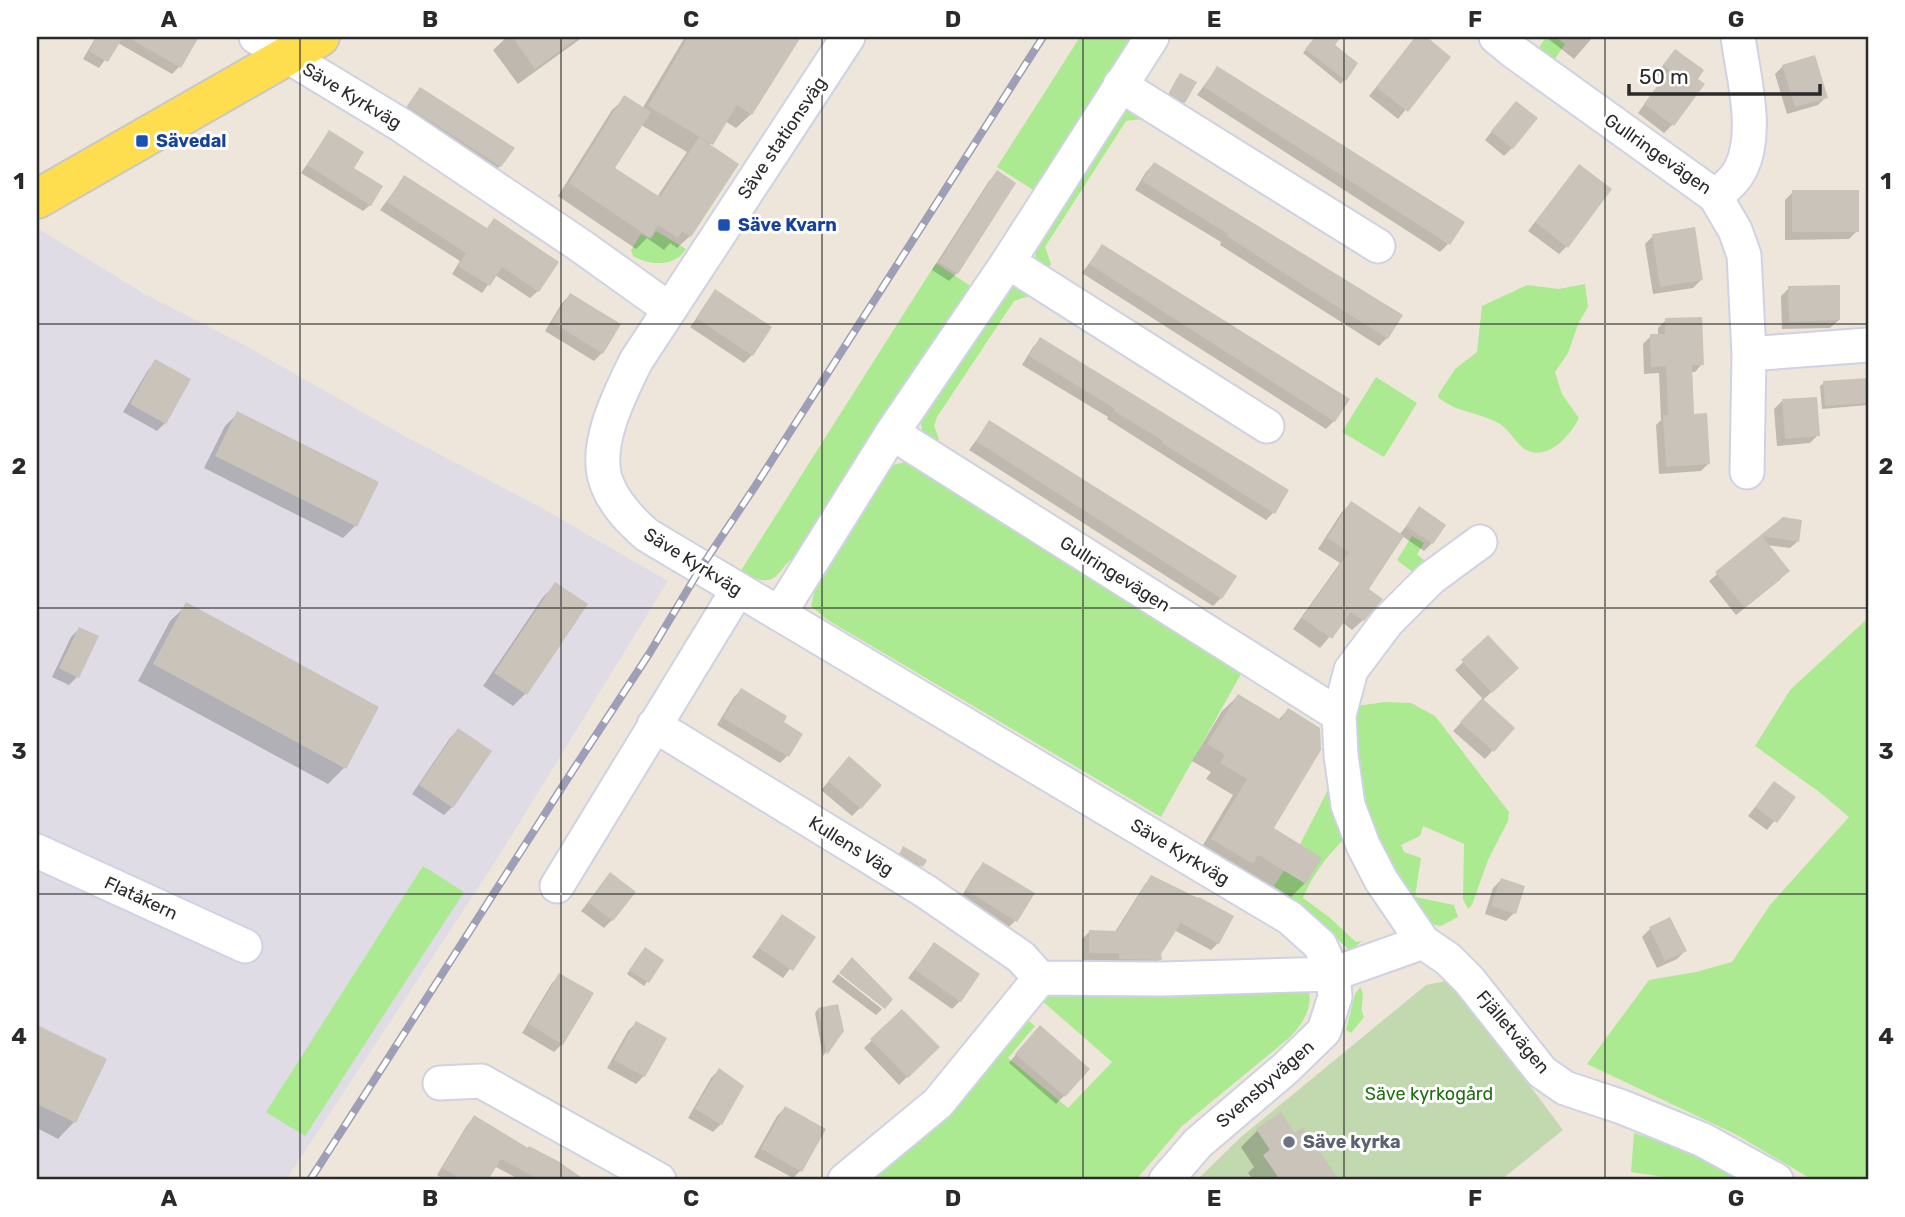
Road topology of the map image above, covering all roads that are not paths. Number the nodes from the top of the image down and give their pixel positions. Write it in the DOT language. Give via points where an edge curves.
graph roads {
  1 [pos="256,37"];
  2 [pos="320,37"];
  3 [pos="848,37"];
  4 [pos="1152,37"];
  5 [pos="1496,37"];
  6 [pos="1738,37"];
  7 [pos="288,57"];
  8 [pos="1120,85"];
  9 [pos="1715,196"];
  10 [pos="37,200"];
  11 [pos="1378,246"];
  12 [pos="1008,261"];
  13 [pos="669,309"];
  14 [pos="1868,345"];
  15 [pos="1749,354"];
  16 [pos="1267,426"];
  17 [pos="892,433"];
  18 [pos="1746,471"];
  19 [pos="1480,542"];
  20 [pos="737,591"];
  21 [pos="779,614"];
  22 [pos="1339,715"];
  23 [pos="654,725"];
  24 [pos="37,850"];
  25 [pos="557,886"];
  26 [pos="1423,942"];
  27 [pos="245,946"];
  28 [pos="1333,974"];
  29 [pos="1040,978"];
  30 [pos="440,1083"];
  31 [pos="659,1180"];
  32 [pos="845,1180"];
  33 [pos="1166,1180"];
  34 [pos="1776,1180"];
  1 -- 7 [label="street, Säve Kyrkväg"];
  2 -- 7 [label="main road"];
  3 -- 13 [label="street, Säve stationsväg"];
  4 -- 8 [label="street"];
  5 -- 9 [label="street, Gullringevägen"];
  6 -- 9 [label="street, Gullringevägen" via="1748,143 1741,169"];
  7 -- 10 [label="main road"];
  7 -- 13 [label="street, Säve Kyrkväg" via="401,125"];
  8 -- 11 [label="street"];
  8 -- 12 [label="street"];
  9 -- 15 [label="street" via="1744,255"];
  12 -- 16 [label="street"];
  12 -- 17 [label="street"];
  13 -- 20 [label="street, Säve Kyrkväg" via="636,361 610,419 606,483 624,512 647,535"];
  14 -- 15 [label="street"];
  15 -- 18 [label="street"];
  17 -- 21 [label="street"];
  17 -- 22 [label="street, Gullringevägen"];
  19 -- 22 [label="street" via="1431,578 1387,622 1351,670"];
  20 -- 21 [label="street, Säve Kyrkväg"];
  20 -- 23 [label="street"];
  21 -- 28 [label="street, Säve Kyrkväg" via="1290,918 1320,945"];
  22 -- 26 [label="street" via="1349,805 1363,845"];
  23 -- 25 [label="street"];
  23 -- 29 [label="street, Kullens Väg" via="925,891 1021,957"];
  24 -- 27 [label="street, Flatåkern"];
  26 -- 28 [label="street"];
  26 -- 34 [label="street, Fjälletvägen" via="1469,980 1542,1072 1565,1088 1693,1136"];
  28 -- 29 [label="street"];
  28 -- 33 [label="street, Svensbyvägen" via="1335,997 1324,1031 1198,1143"];
  29 -- 32 [label="street" via="938,1103"];
  30 -- 31 [label="street" via="481,1081"];
}
